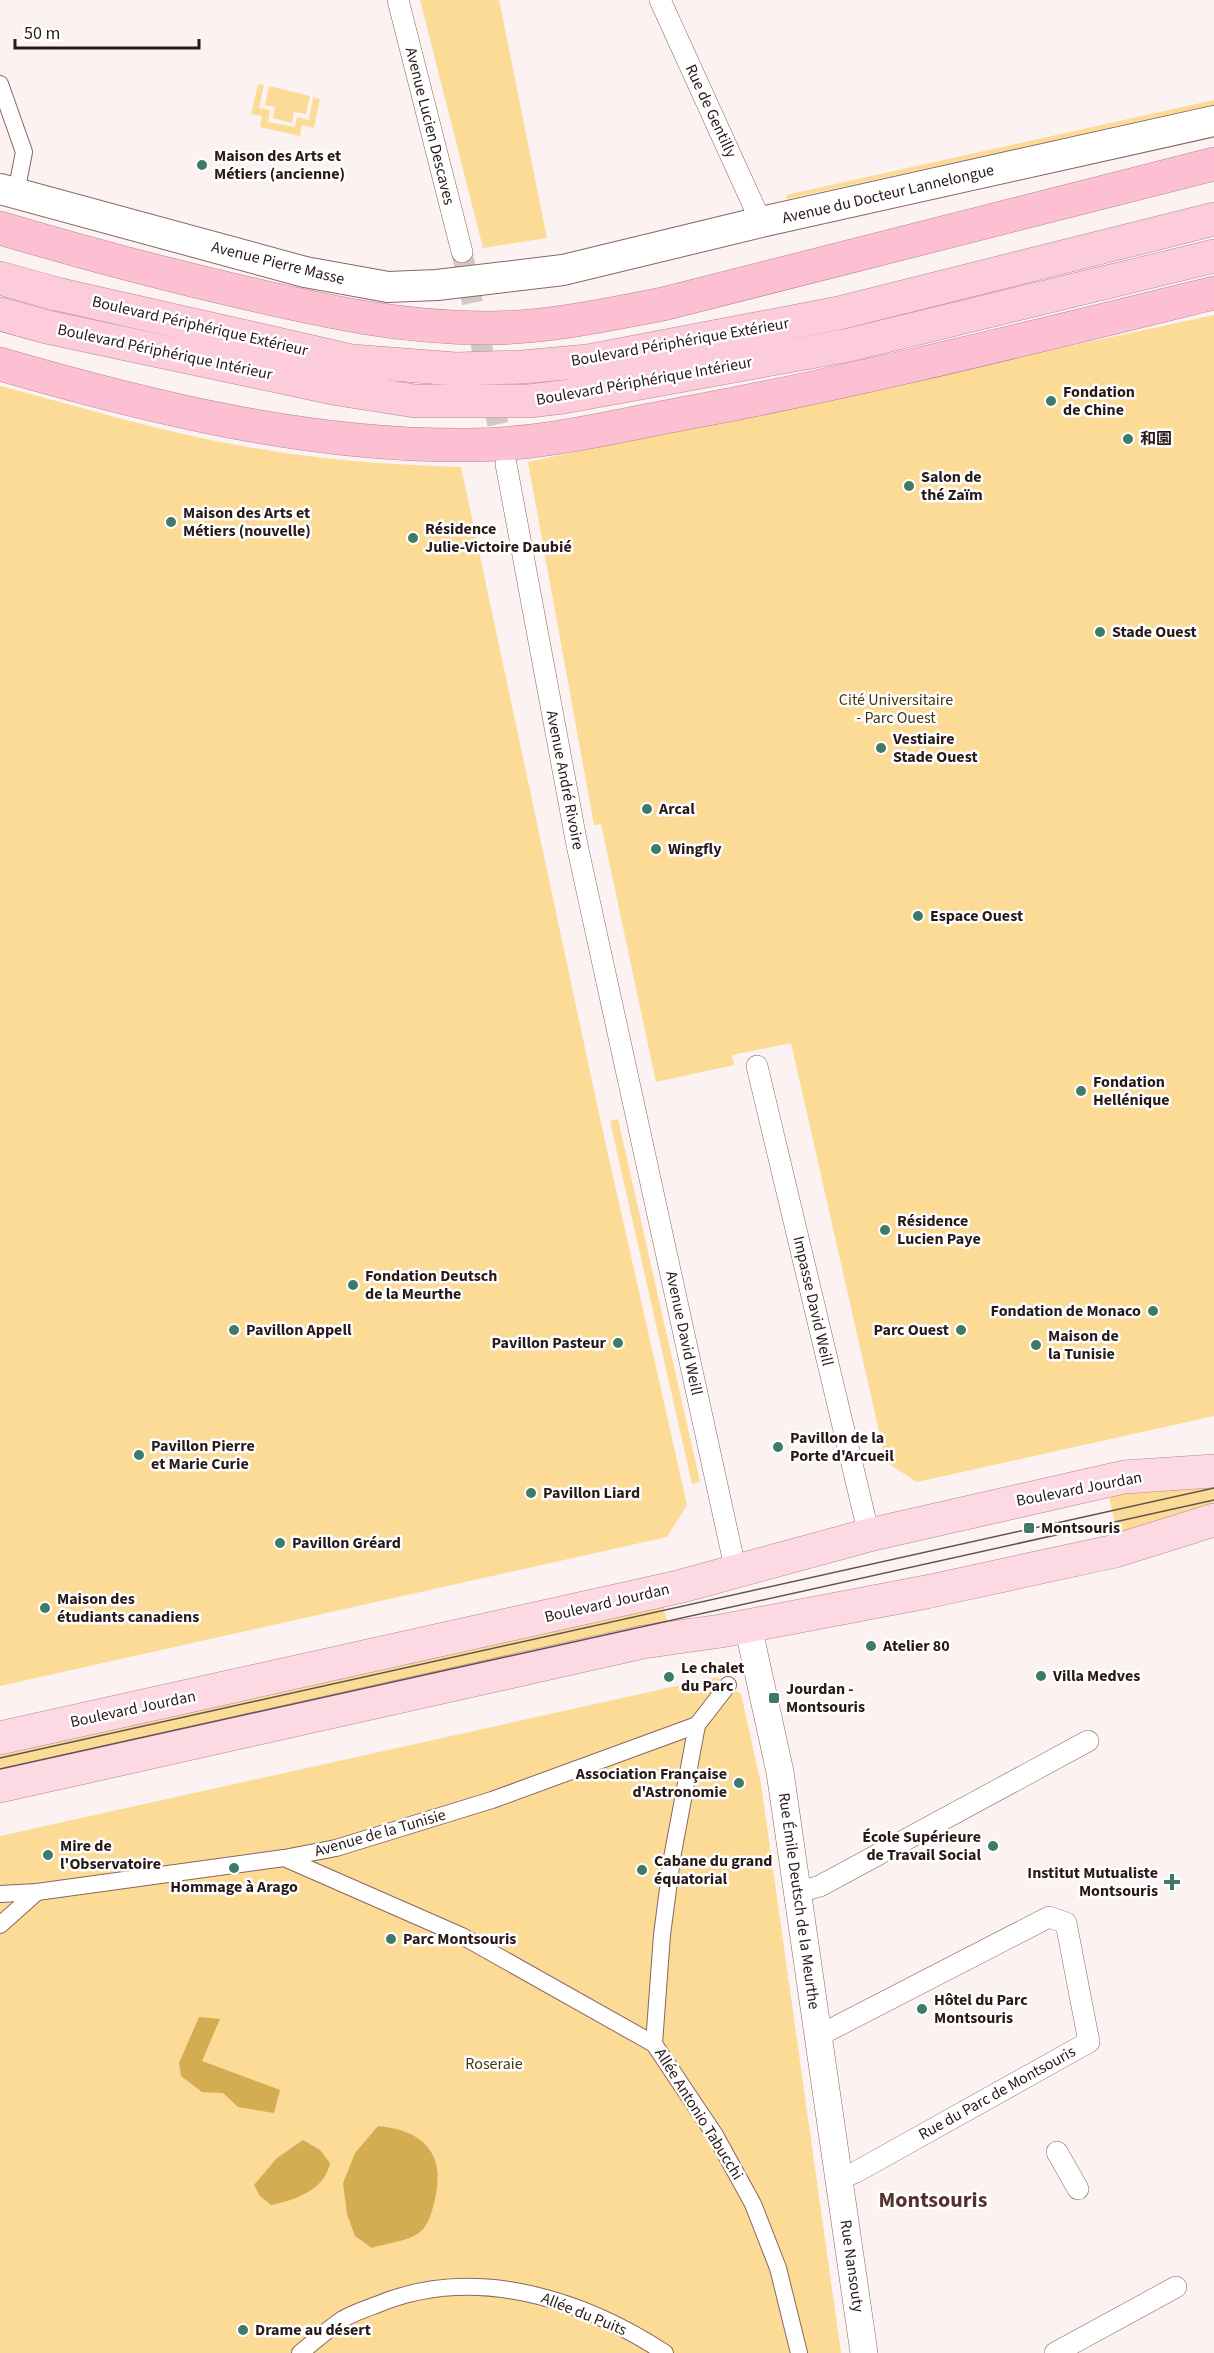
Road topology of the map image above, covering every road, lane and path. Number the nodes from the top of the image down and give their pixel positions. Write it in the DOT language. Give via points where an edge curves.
graph roads {
  1 [pos="398,0"];
  2 [pos="660,0"];
  3 [pos="0,84"];
  4 [pos="1214,121"];
  5 [pos="1214,164"];
  6 [pos="1214,177"];
  7 [pos="8,191"];
  8 [pos="1054,205"];
  9 [pos="1214,219"];
  10 [pos="762,222"];
  11 [pos="0,228"];
  12 [pos="462,252"];
  13 [pos="1214,256"];
  14 [pos="563,270"];
  15 [pos="0,278"];
  16 [pos="1214,293"];
  17 [pos="0,314"];
  18 [pos="0,364"];
  19 [pos="506,464"];
  20 [pos="757,1066"];
  21 [pos="631,1094"];
  22 [pos="1214,1471"];
  23 [pos="1214,1520"];
  24 [pos="870,1535"];
  25 [pos="736,1572"];
  26 [pos="748,1626"];
  27 [pos="728,1685"];
  28 [pos="697,1725"];
  29 [pos="0,1738"];
  30 [pos="1088,1741"];
  31 [pos="0,1786"];
  32 [pos="284,1858"];
  33 [pos="37,1892"];
  34 [pos="799,1892"];
  35 [pos="0,1894"];
  36 [pos="0,1925"];
  37 [pos="819,2036"];
  38 [pos="654,2044"];
  39 [pos="1057,2152"];
  40 [pos="840,2179"];
  41 [pos="1078,2190"];
  42 [pos="1176,2287"];
  43 [pos="300,2353"];
  44 [pos="665,2353"];
  45 [pos="799,2353"];
  46 [pos="864,2353"];
  47 [pos="1055,2353"];
  1 -- 12 [label="street, Avenue Lucien Descaves"];
  2 -- 10 [label="street, Rue de Gentilly"];
  3 -- 7 [label="street" via="24,152"];
  4 -- 10 [label="main road, Avenue du Docteur Lannelongue"];
  5 -- 8 [label="highway"];
  6 -- 8 [label="highway"];
  7 -- 14 [label="main road, Avenue Pierre Masse" via="304,272 388,287"];
  8 -- 11 [label="highway" via="663,304 593,317 489,328 383,322 188,280"];
  9 -- 15 [label="highway, Boulevard Périphérique Extérieur" via="839,313 588,361 522,367 456,369 352,361"];
  10 -- 14 [label="main road, Avenue du Docteur Lannelongue"];
  13 -- 17 [label="highway, Boulevard Périphérique Intérieur" via="849,345 529,401 415,401 338,389"];
  16 -- 18 [label="highway" via="789,394 537,439 473,445 381,442 246,424"];
  19 -- 21 [label="street, Avenue André Rivoire" via="577,845"];
  20 -- 24 [label="street, Impasse David Weill"];
  21 -- 25 [label="street, Avenue David Weill"];
  22 -- 24 [label="main road, Boulevard Jourdan" via="1124,1477"];
  23 -- 26 [label="main road" via="1116,1551"];
  24 -- 25 [label="main road, Boulevard Jourdan"];
  25 -- 29 [label="main road, Boulevard Jourdan"];
  26 -- 31 [label="main road" via="643,1642"];
  26 -- 34 [label="street, Rue Émile Deutsch de la Meurthe" via="780,1772"];
  27 -- 28 [label="street"];
  28 -- 32 [label="street, Avenue de la Tunisie" via="482,1803 336,1848"];
  28 -- 38 [label="street, Allée Antonio Tabucchi" via="672,1858"];
  30 -- 34 [label="street" via="820,1886"];
  32 -- 33 [label="street, Avenue de la Tunisie"];
  32 -- 38 [label="street" via="462,1936"];
  33 -- 35 [label="street, Avenue de la Tunisie"];
  33 -- 36 [label="street"];
  34 -- 37 [label="street, Rue Émile Deutsch de la Meurthe"];
  37 -- 40 [label="street, Rue Émile Deutsch de la Meurthe"];
  37 -- 40 [label="street, Rue du Parc de Montsouris" via="1049,1917 1066,1923 1089,2042"];
  38 -- 45 [label="street, Allée Antonio Tabucchi" via="715,2135 753,2204 778,2268"];
  39 -- 41 [label="street"];
  40 -- 46 [label="street, Rue Nansouty"];
  42 -- 47 [label="street"];
  43 -- 44 [label="street, Allée du Puits" via="344,2318 384,2301 412,2292 471,2286 530,2293 562,2302 610,2321"];
}
